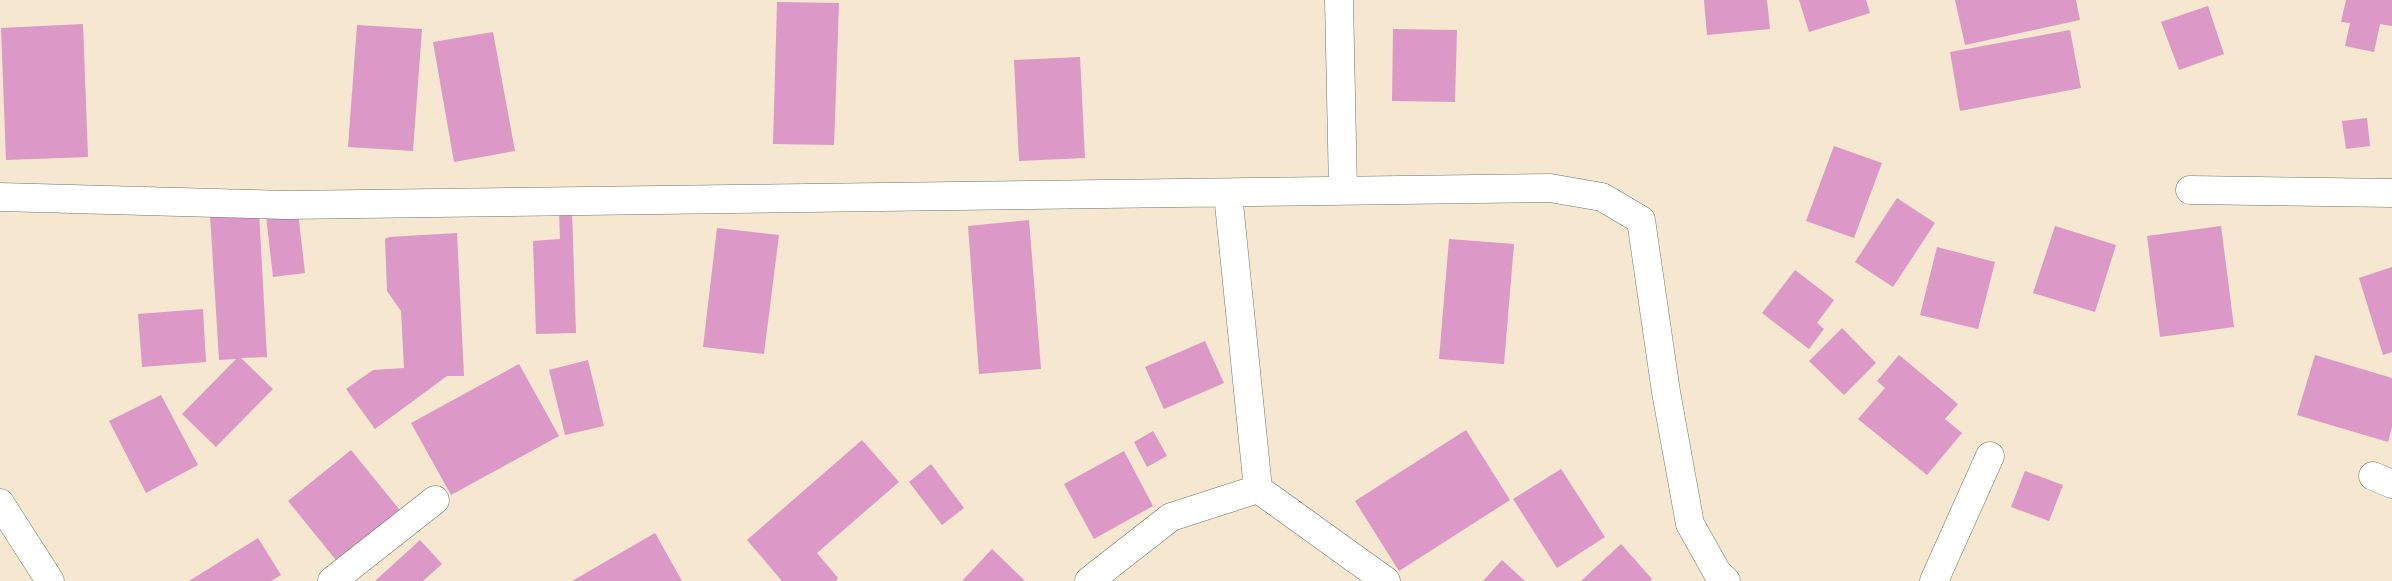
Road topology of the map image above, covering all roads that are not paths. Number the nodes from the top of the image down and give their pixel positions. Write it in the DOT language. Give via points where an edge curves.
graph roads {
  1 [pos="1339,0"];
  2 [pos="1343,190"];
  3 [pos="2190,190"];
  4 [pos="2392,193"];
  5 [pos="1228,194"];
  6 [pos="0,197"];
  7 [pos="1990,456"];
  8 [pos="1258,489"];
  9 [pos="435,500"];
  10 [pos="0,503"];
  11 [pos="50,581"];
  12 [pos="332,581"];
  13 [pos="1089,581"];
  14 [pos="1386,581"];
  15 [pos="1726,581"];
  16 [pos="1934,581"];
  1 -- 2 [label="street"];
  2 -- 5 [label="street"];
  2 -- 15 [label="street" via="1550,188 1602,197 1642,220 1666,392 1690,524 1717,572"];
  3 -- 4 [label="street"];
  5 -- 6 [label="street" via="287,205"];
  5 -- 8 [label="street"];
  7 -- 16 [label="street"];
  8 -- 13 [label="street" via="1171,517"];
  8 -- 14 [label="street"];
  9 -- 12 [label="street"];
  10 -- 11 [label="street"];
}
